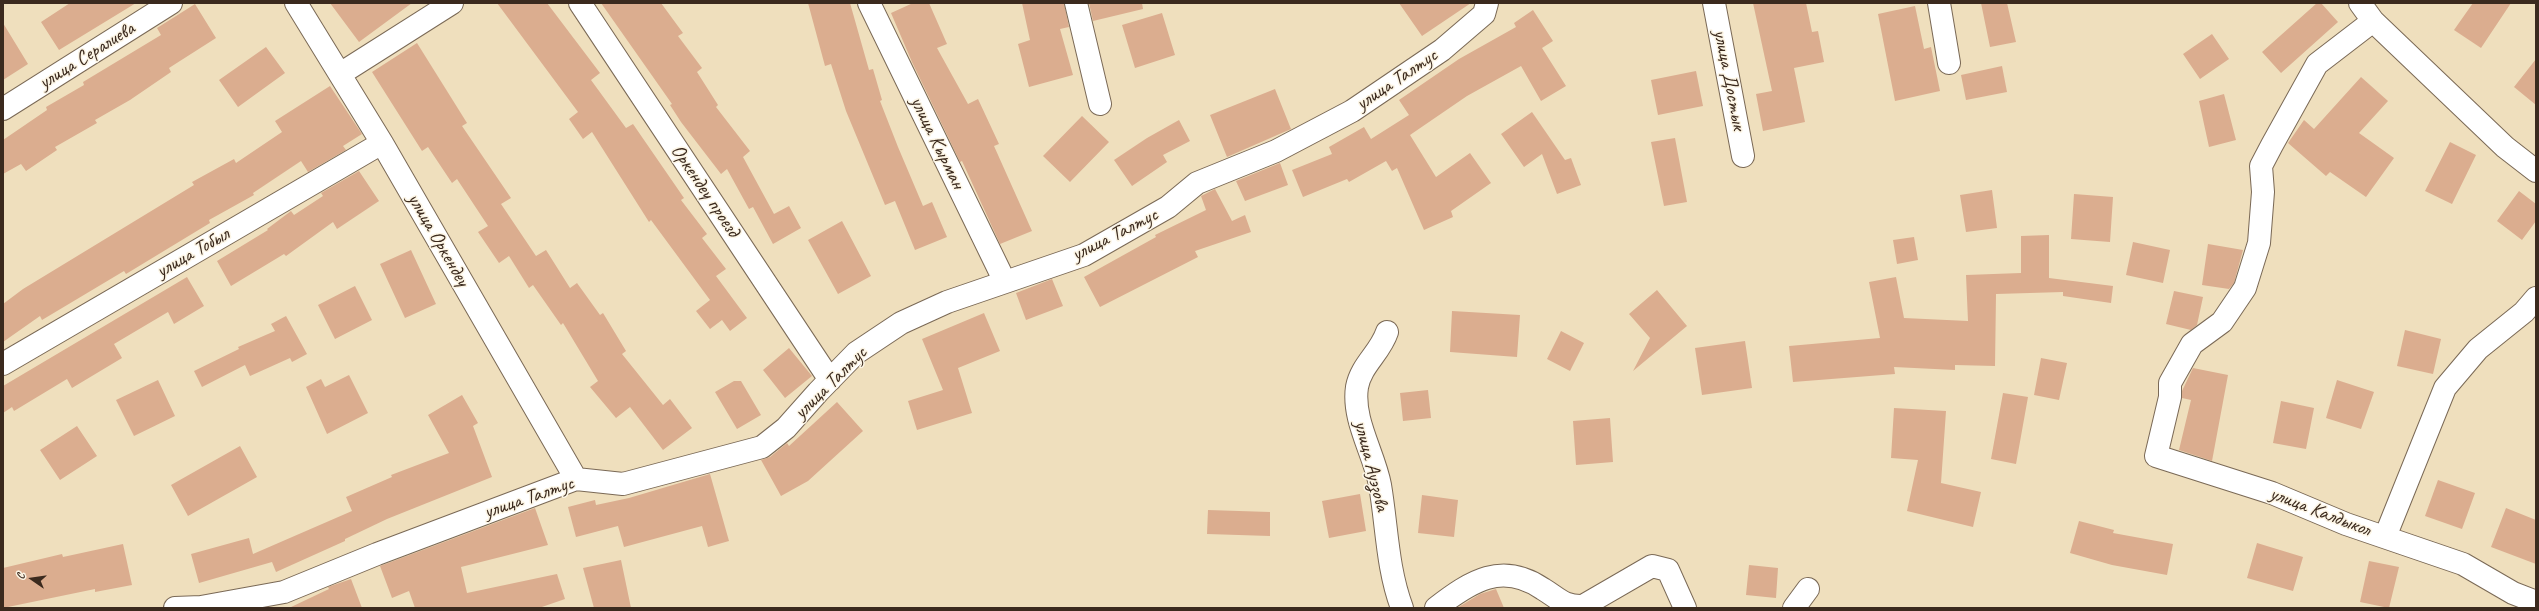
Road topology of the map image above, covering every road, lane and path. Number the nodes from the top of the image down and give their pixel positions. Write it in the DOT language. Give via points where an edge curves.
graph roads {
  1 [pos="171,3"];
  2 [pos="296,3"];
  3 [pos="452,3"];
  4 [pos="580,3"];
  5 [pos="869,3"];
  6 [pos="1076,3"];
  7 [pos="1714,3"];
  8 [pos="1939,3"];
  9 [pos="2360,3"];
  10 [pos="1486,9"];
  11 [pos="2373,21"];
  12 [pos="1949,63"];
  13 [pos="340,74"];
  14 [pos="1100,104"];
  15 [pos="3,109"];
  16 [pos="382,143"];
  17 [pos="1743,156"];
  18 [pos="2536,171"];
  19 [pos="1004,282"];
  20 [pos="2536,298"];
  21 [pos="1387,332"];
  22 [pos="3,364"];
  23 [pos="830,380"];
  24 [pos="576,478"];
  25 [pos="2385,537"];
  26 [pos="1808,589"];
  27 [pos="2536,602"];
  28 [pos="175,608"];
  29 [pos="1402,608"];
  30 [pos="1436,608"];
  31 [pos="1685,608"];
  32 [pos="1794,608"];
  1 -- 15 [label="street, улица Сералиева"];
  2 -- 13 [label="street, улица Оркендеу"];
  3 -- 13 [label="street"];
  4 -- 23 [label="street, Оркендеу проезд"];
  5 -- 19 [label="street, улица Кырман"];
  6 -- 14 [label="street"];
  7 -- 17 [label="street, улица Достык"];
  8 -- 12 [label="street"];
  9 -- 11 [label="street"];
  10 -- 19 [label="street, улица Талтус" via="1442,50 1352,111 1276,151 1197,183 1168,208 1105,245 1084,255"];
  11 -- 18 [label="street" via="2505,147"];
  11 -- 25 [label="street, улица Калдыкол" via="2317,64 2261,166 2263,192 2259,242 2245,288 2222,322 2192,344 2170,383 2170,397 2156,456 2272,493 2346,524"];
  13 -- 16 [label="street, улица Оркендеу"];
  16 -- 22 [label="street, улица Тобыл"];
  16 -- 24 [label="street, улица Оркендеу"];
  19 -- 23 [label="street, улица Талтус" via="947,302 901,323 856,353"];
  20 -- 25 [label="street" via="2524,312 2478,349 2445,388"];
  21 -- 29 [label="street, улица Ауэзова" via="1384,341 1359,375 1356,400 1380,484 1391,572"];
  23 -- 24 [label="street, улица Талтус" via="786,428 762,447 623,484"];
  24 -- 28 [label="street, улица Талтус" via="284,592 201,607"];
  25 -- 27 [label="street, улица Калдыкол" via="2463,564 2513,593"];
  26 -- 32 [label="street"];
  30 -- 31 [label="street" via="1471,586 1498,574 1522,578 1571,607 1583,606 1652,566 1668,570"];
}
